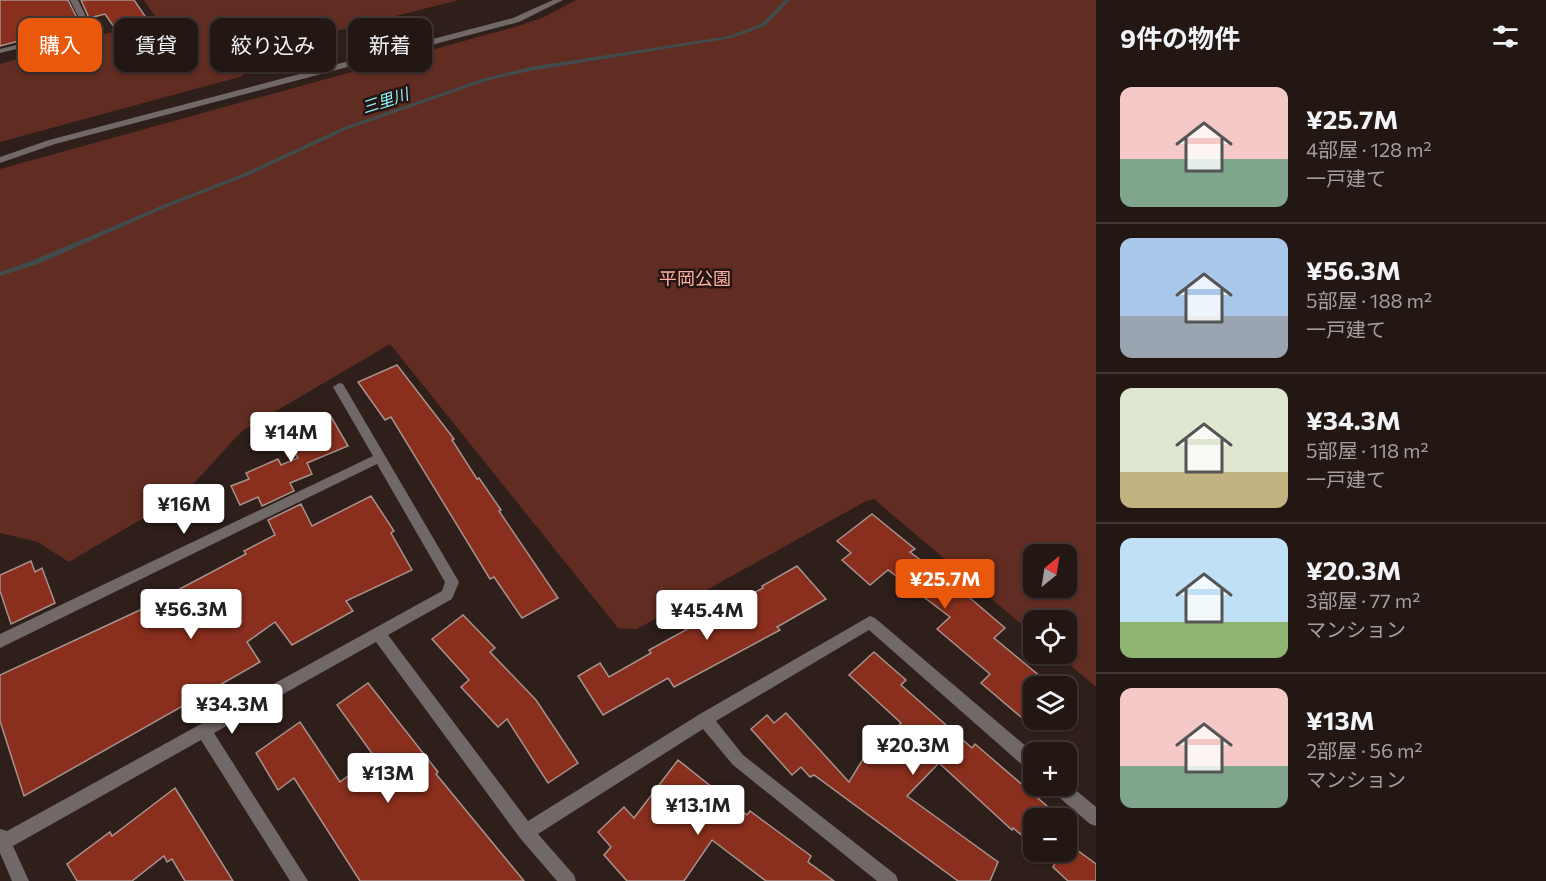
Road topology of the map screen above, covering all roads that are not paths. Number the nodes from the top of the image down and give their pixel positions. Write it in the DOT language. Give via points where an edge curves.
graph roads {
  1 [pos="74,0"];
  2 [pos="560,0"];
  3 [pos="0,51"];
  4 [pos="0,160"];
  5 [pos="339,387"];
  6 [pos="381,457"];
  7 [pos="379,634"];
  8 [pos="0,641"];
  9 [pos="705,719"];
  10 [pos="204,731"];
  11 [pos="1023,754"];
  12 [pos="1071,796"];
  13 [pos="1096,818"];
  14 [pos="526,832"];
  15 [pos="1,841"];
  16 [pos="21,881"];
  17 [pos="300,881"];
  18 [pos="568,881"];
  19 [pos="890,881"];
  1 -- 3 [label="street" via="88,29"];
  2 -- 4 [label="street" via="516,20 52,142"];
  5 -- 6 [label="street"];
  6 -- 7 [label="street" via="452,582 447,595"];
  6 -- 8 [label="street"];
  7 -- 10 [label="street"];
  7 -- 14 [label="street"];
  9 -- 11 [label="street" via="870,622"];
  9 -- 14 [label="street"];
  9 -- 19 [label="street" via="738,760"];
  10 -- 15 [label="street"];
  10 -- 17 [label="street"];
  12 -- 13 [label="street"];
  14 -- 18 [label="street"];
  15 -- 16 [label="street"];
}
